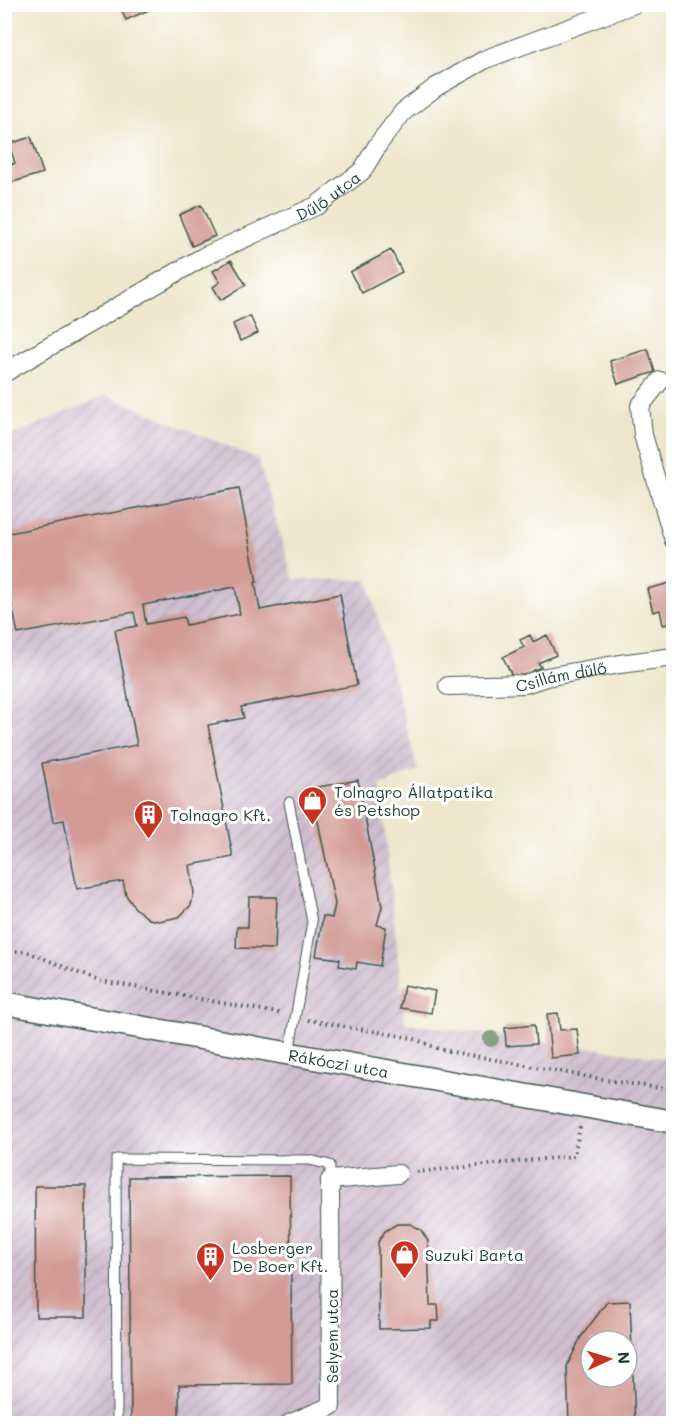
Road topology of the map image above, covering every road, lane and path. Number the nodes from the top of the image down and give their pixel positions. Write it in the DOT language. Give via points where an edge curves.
graph roads {
  1 [pos="634,4"];
  2 [pos="4,373"];
  3 [pos="660,381"];
  4 [pos="674,541"];
  5 [pos="674,657"];
  6 [pos="448,686"];
  7 [pos="289,802"];
  8 [pos="4,950"];
  9 [pos="4,1003"];
  10 [pos="296,1017"];
  11 [pos="289,1054"];
  12 [pos="674,1090"];
  13 [pos="584,1106"];
  14 [pos="674,1122"];
  15 [pos="398,1174"];
  16 [pos="330,1180"];
  17 [pos="117,1424"];
  18 [pos="289,1424"];
  1 -- 2 [label="street, Dűlő utca" via="486,59 436,87 403,112 363,171 316,206 203,257"];
  3 -- 4 [label="street" via="640,406 643,435"];
  5 -- 6 [label="street, Csillám dűlő" via="546,677 525,684"];
  7 -- 10 [label="lane" via="312,922"];
  8 -- 10 [label="path" via="28,952 96,980"];
  9 -- 11 [label="street, Rákóczi utca"];
  10 -- 11 [label="lane"];
  10 -- 12 [label="path" via="412,1038 442,1050"];
  11 -- 13 [label="street, Rákóczi utca"];
  13 -- 14 [label="street, Rákóczi utca"];
  13 -- 15 [label="path" via="574,1156"];
  15 -- 16 [label="street"];
  16 -- 17 [label="lane" via="330,1165 310,1160 116,1159"];
  16 -- 18 [label="street, Selyem utca" via="331,1406"];
}
